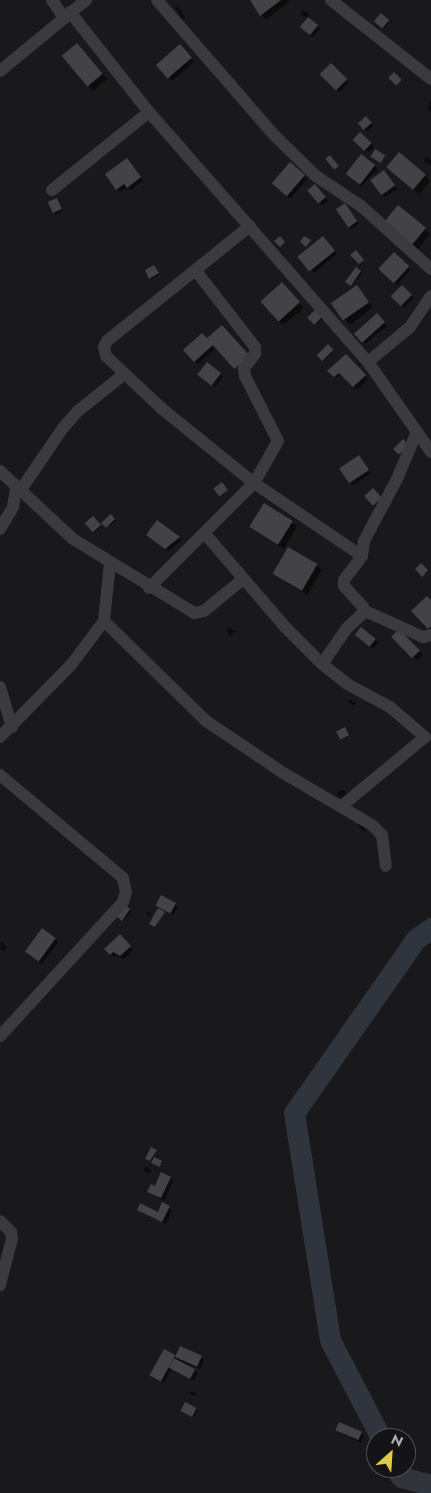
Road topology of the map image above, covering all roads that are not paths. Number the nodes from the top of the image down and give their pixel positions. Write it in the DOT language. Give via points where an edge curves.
graph roads {
  1 [pos="52,0"];
  2 [pos="86,0"];
  3 [pos="157,0"];
  4 [pos="331,0"];
  5 [pos="67,15"];
  6 [pos="0,70"];
  7 [pos="431,79"];
  8 [pos="149,112"];
  9 [pos="52,190"];
  10 [pos="250,226"];
  11 [pos="431,268"];
  12 [pos="196,271"];
  13 [pos="431,296"];
  14 [pos="368,362"];
  15 [pos="123,375"];
  16 [pos="416,434"];
  17 [pos="431,452"];
  18 [pos="0,471"];
  19 [pos="254,483"];
  20 [pos="18,489"];
  21 [pos="0,529"];
  22 [pos="206,535"];
  23 [pos="362,556"];
  24 [pos="110,563"];
  25 [pos="243,579"];
  26 [pos="149,588"];
  27 [pos="365,611"];
  28 [pos="104,621"];
  29 [pos="431,635"];
  30 [pos="322,664"];
  31 [pos="0,687"];
  32 [pos="12,727"];
  33 [pos="0,737"];
  34 [pos="0,775"];
  35 [pos="342,806"];
  36 [pos="386,866"];
  37 [pos="0,1036"];
  38 [pos="0,1221"];
  39 [pos="0,1285"];
  1 -- 5 [label="street"];
  2 -- 5 [label="street"];
  3 -- 11 [label="street" via="274,135 316,176 372,216"];
  4 -- 7 [label="street"];
  5 -- 6 [label="street"];
  5 -- 8 [label="street"];
  8 -- 9 [label="street"];
  8 -- 10 [label="street"];
  10 -- 12 [label="street"];
  10 -- 14 [label="street"];
  12 -- 15 [label="street" via="107,340 104,347 106,356"];
  12 -- 19 [label="street" via="255,347 255,354 244,368 245,376 278,441"];
  13 -- 14 [label="street" via="410,326"];
  14 -- 16 [label="street"];
  15 -- 19 [label="street"];
  15 -- 20 [label="street" via="78,411"];
  16 -- 17 [label="street"];
  16 -- 23 [label="street" via="397,480 364,541"];
  18 -- 20 [label="street"];
  19 -- 22 [label="street"];
  19 -- 23 [label="street"];
  20 -- 21 [label="street" via="13,507"];
  20 -- 24 [label="street" via="73,539"];
  22 -- 25 [label="street"];
  22 -- 26 [label="street"];
  23 -- 27 [label="street" via="343,583"];
  24 -- 26 [label="street"];
  24 -- 28 [label="street"];
  25 -- 26 [label="street" via="197,614"];
  25 -- 30 [label="street"];
  27 -- 29 [label="street" via="423,637"];
  27 -- 30 [label="street" via="347,628"];
  28 -- 32 [label="street" via="71,665"];
  28 -- 35 [label="street" via="206,720 285,774"];
  30 -- 35 [label="street" via="349,685 390,707 425,737"];
  31 -- 32 [label="street"];
  32 -- 33 [label="street"];
  34 -- 37 [label="street" via="122,878 126,892 123,902"];
  35 -- 36 [label="street" via="382,835"];
  38 -- 39 [label="street" via="11,1232 12,1239"];
}
